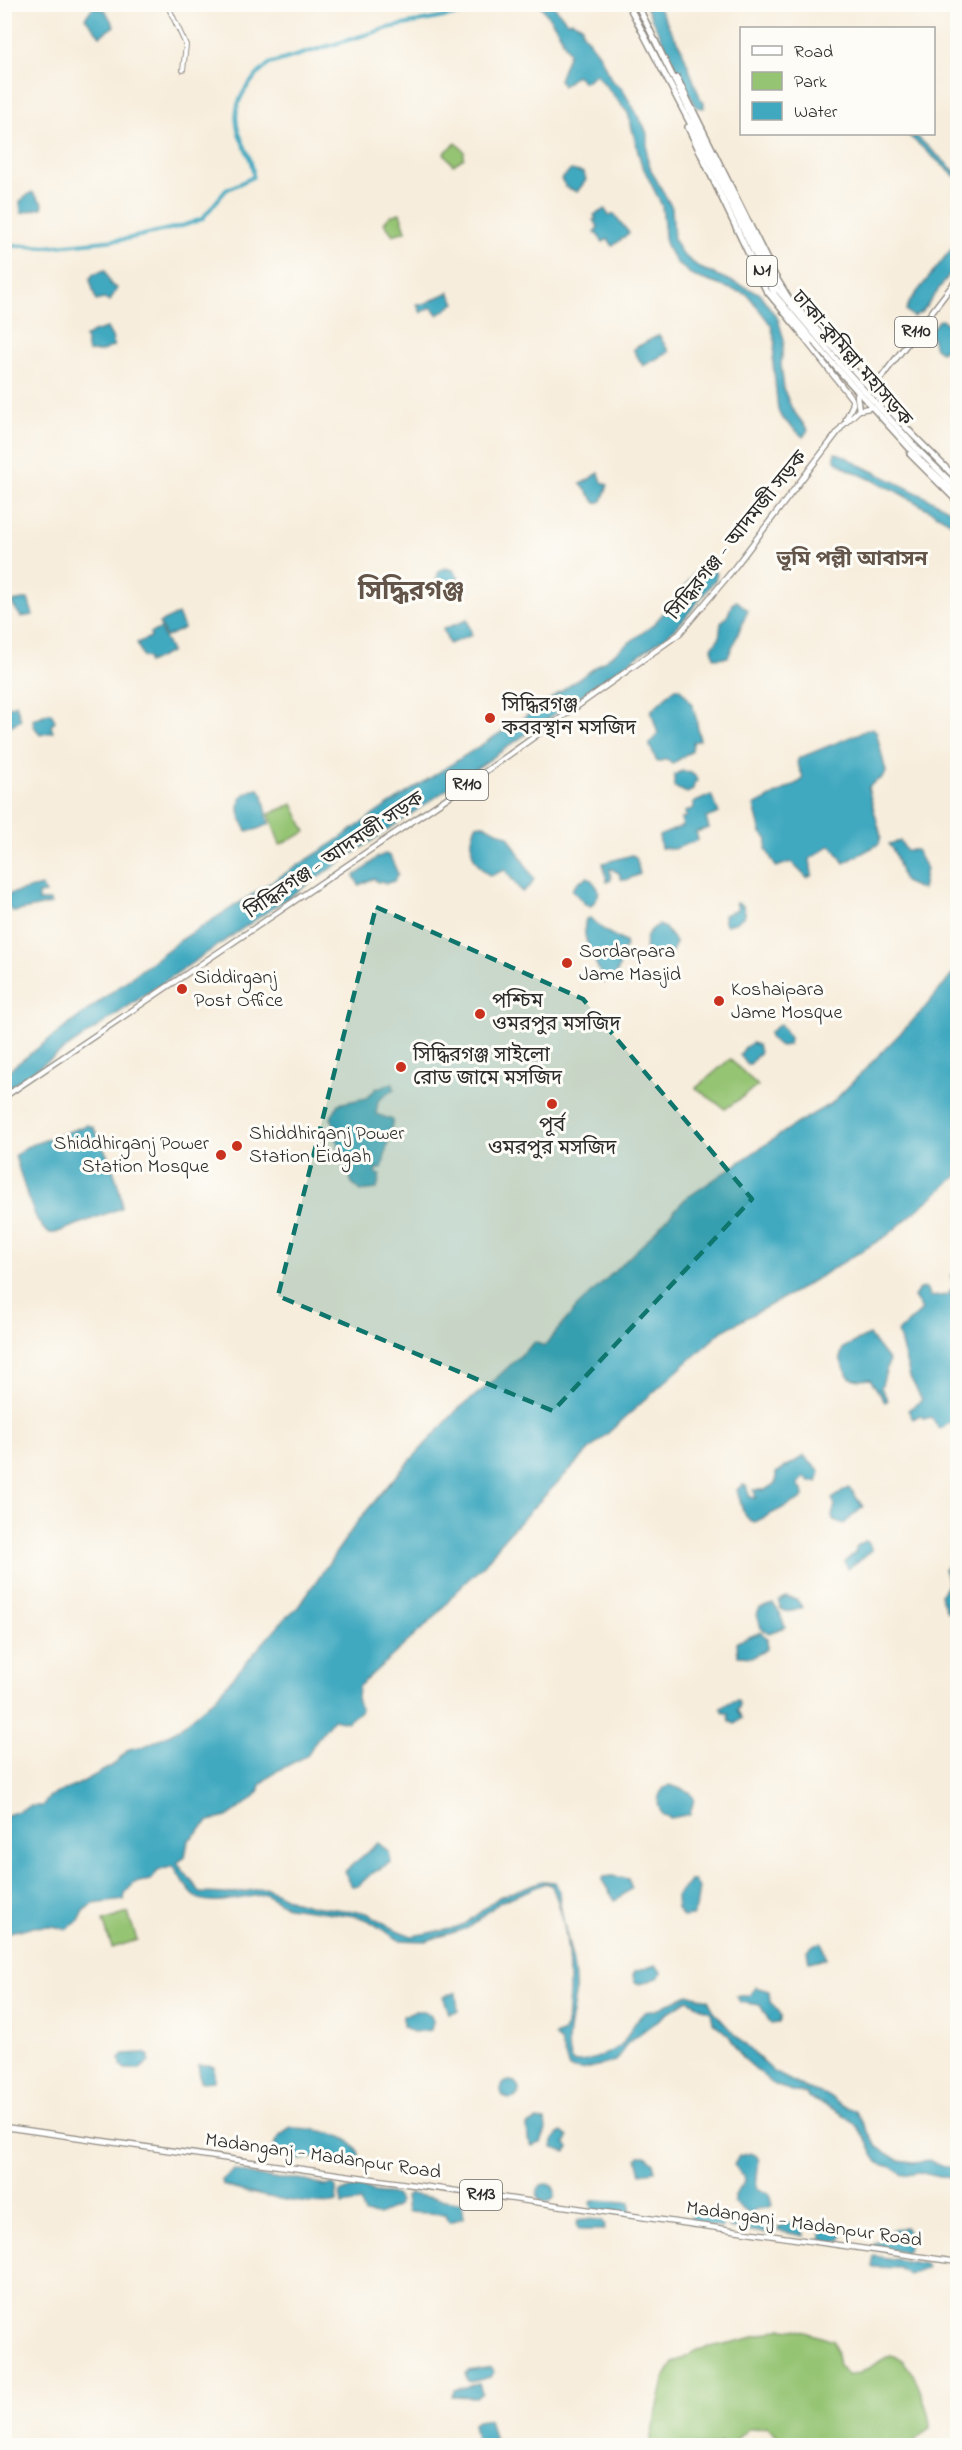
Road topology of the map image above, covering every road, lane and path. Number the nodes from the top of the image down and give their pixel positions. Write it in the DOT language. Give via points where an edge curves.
graph roads {
  1 [pos="167,4"];
  2 [pos="628,4"];
  3 [pos="637,4"];
  4 [pos="669,67"];
  5 [pos="183,70"];
  6 [pos="663,71"];
  7 [pos="957,278"];
  8 [pos="801,334"];
  9 [pos="876,386"];
  10 [pos="869,387"];
  11 [pos="875,393"];
  12 [pos="858,395"];
  13 [pos="869,408"];
  14 [pos="860,410"];
  15 [pos="844,424"];
  16 [pos="957,480"];
  17 [pos="957,489"];
  18 [pos="957,495"];
  19 [pos="957,501"];
  20 [pos="4,1097"];
  21 [pos="4,2127"];
  22 [pos="957,2262"];
  1 -- 5 [label="street" via="186,45"];
  2 -- 6 [label="highway, ঢাকা–কুমিল্লা মহাসড়ক / N1"];
  3 -- 4 [label="highway, ঢাকা–কুমিল্লা মহাসড়ক / N1"];
  4 -- 10 [label="highway" via="779,283 808,322"];
  4 -- 17 [label="highway, ঢাকা–কুমিল্লা মহাসড়ক / N1" via="777,289 798,318"];
  6 -- 8 [label="highway" via="766,290"];
  6 -- 18 [label="highway, ঢাকা–কুমিল্লা মহাসড়ক / N1" via="779,301"];
  7 -- 9 [label="main road, R110"];
  8 -- 12 [label="highway"];
  8 -- 15 [label="main road" via="853,401"];
  9 -- 10 [label="main road"];
  9 -- 11 [label="main road, R110"];
  10 -- 11 [label="highway"];
  11 -- 16 [label="highway"];
  12 -- 13 [label="highway"];
  12 -- 14 [label="main road"];
  13 -- 14 [label="main road, সিদ্ধিরগঞ্জ - আদমজী সড়ক / R110"];
  13 -- 19 [label="highway"];
  14 -- 15 [label="main road, সিদ্ধিরগঞ্জ - আদমজী সড়ক / R110"];
  15 -- 20 [label="main road, সিদ্ধিরগঞ্জ - আদমজী সড়ক / R110" via="679,634 472,781"];
  21 -- 22 [label="main road, Madanganj - Madanpur Road / R113"];
}
